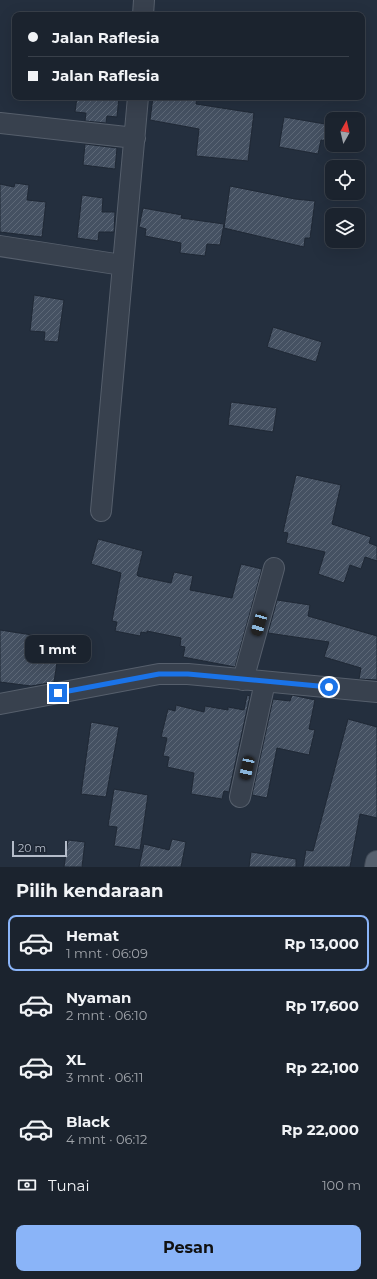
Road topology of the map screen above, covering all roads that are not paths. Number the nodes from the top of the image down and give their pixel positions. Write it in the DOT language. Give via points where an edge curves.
graph roads {
  1 [pos="144,0"];
  2 [pos="143,12"];
  3 [pos="138,100"];
  4 [pos="0,123"];
  5 [pos="135,138"];
  6 [pos="0,246"];
  7 [pos="122,265"];
  8 [pos="101,511"];
  9 [pos="274,568"];
  10 [pos="243,680"];
  11 [pos="266,682"];
  12 [pos="377,692"];
  13 [pos="0,704"];
  14 [pos="240,797"];
  15 [pos="377,862"];
  16 [pos="376,867"];
  1 -- 2 [label="street"];
  3 -- 5 [label="street"];
  4 -- 5 [label="street"];
  5 -- 7 [label="street"];
  6 -- 7 [label="street"];
  7 -- 8 [label="street"];
  9 -- 10 [label="street"];
  10 -- 11 [label="street"];
  10 -- 13 [label="street" via="188,674 159,674"];
  11 -- 12 [label="street"];
  11 -- 14 [label="street"];
  15 -- 16 [label="main road"];
}
